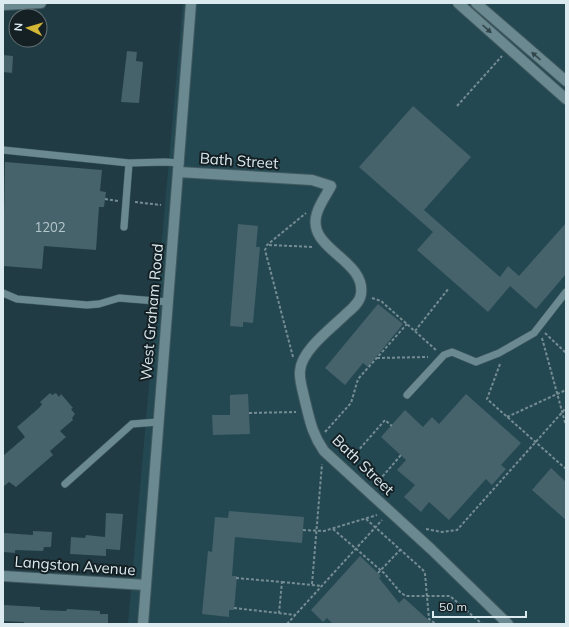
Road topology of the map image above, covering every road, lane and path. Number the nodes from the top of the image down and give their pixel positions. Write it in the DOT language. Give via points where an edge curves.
graph roads {
  1 [pos="41,3"];
  2 [pos="191,3"];
  3 [pos="458,3"];
  4 [pos="476,3"];
  5 [pos="3,5"];
  6 [pos="503,55"];
  7 [pos="566,81"];
  8 [pos="566,99"];
  9 [pos="457,106"];
  10 [pos="3,150"];
  11 [pos="129,164"];
  12 [pos="179,168"];
  13 [pos="105,199"];
  14 [pos="119,201"];
  15 [pos="133,202"];
  16 [pos="161,205"];
  17 [pos="317,213"];
  18 [pos="124,227"];
  19 [pos="325,243"];
  20 [pos="267,245"];
  21 [pos="449,288"];
  22 [pos="566,292"];
  23 [pos="3,293"];
  24 [pos="361,295"];
  25 [pos="168,302"];
  26 [pos="407,324"];
  27 [pos="415,331"];
  28 [pos="435,349"];
  29 [pos="566,353"];
  30 [pos="434,357"];
  31 [pos="377,358"];
  32 [pos="501,359"];
  33 [pos="295,364"];
  34 [pos="566,390"];
  35 [pos="557,394"];
  36 [pos="408,395"];
  37 [pos="566,408"];
  38 [pos="301,412"];
  39 [pos="562,412"];
  40 [pos="249,413"];
  41 [pos="507,417"];
  42 [pos="158,422"];
  43 [pos="392,426"];
  44 [pos="566,426"];
  45 [pos="324,437"];
  46 [pos="536,442"];
  47 [pos="345,456"];
  48 [pos="401,456"];
  49 [pos="350,460"];
  50 [pos="322,463"];
  51 [pos="355,465"];
  52 [pos="566,469"];
  53 [pos="371,480"];
  54 [pos="65,484"];
  55 [pos="378,515"];
  56 [pos="384,518"];
  57 [pos="366,519"];
  58 [pos="422,526"];
  59 [pos="376,527"];
  60 [pos="333,528"];
  61 [pos="303,530"];
  62 [pos="316,532"];
  63 [pos="356,549"];
  64 [pos="400,550"];
  65 [pos="379,572"];
  66 [pos="3,576"];
  67 [pos="236,578"];
  68 [pos="282,582"];
  69 [pos="312,584"];
  70 [pos="146,585"];
  71 [pos="322,586"];
  72 [pos="427,595"];
  73 [pos="234,608"];
  74 [pos="279,613"];
  75 [pos="296,614"];
  76 [pos="143,624"];
  77 [pos="287,624"];
  78 [pos="436,624"];
  79 [pos="482,624"];
  80 [pos="508,624"];
  1 -- 5 [label="street"];
  2 -- 12 [label="street, West Graham Road"];
  3 -- 8 [label="street, one-way"];
  7 -- 4 [label="street, one-way"];
  6 -- 9 [label="path"];
  10 -- 11 [label="lane"];
  11 -- 12 [label="lane" via="165,162"];
  11 -- 18 [label="lane"];
  12 -- 17 [label="street, Bath Street" via="312,180 331,186"];
  12 -- 25 [label="street, West Graham Road"];
  13 -- 14 [label="path"];
  15 -- 16 [label="path"];
  17 -- 19 [label="street" via="318,232"];
  17 -- 20 [label="path" via="305,213"];
  19 -- 20 [label="path" via="320,248"];
  19 -- 24 [label="street" via="357,275"];
  20 -- 33 [label="path" via="265,250"];
  21 -- 27 [label="path"];
  22 -- 36 [label="lane" via="534,333 500,353 476,362 452,352 444,355"];
  23 -- 25 [label="lane" via="17,299 87,305 119,298"];
  24 -- 26 [label="path" via="381,301"];
  24 -- 80 [label="street, Bath Street" via="353,308 310,349 301,366 301,380 314,437 324,451"];
  25 -- 42 [label="street, West Graham Road"];
  26 -- 27 [label="path"];
  26 -- 31 [label="path"];
  27 -- 28 [label="path"];
  29 -- 35 [label="path" via="543,332"];
  30 -- 31 [label="path"];
  31 -- 45 [label="path" via="358,379 351,403"];
  32 -- 41 [label="path" via="487,399"];
  34 -- 35 [label="path"];
  35 -- 39 [label="path"];
  35 -- 41 [label="path"];
  37 -- 39 [label="path"];
  38 -- 40 [label="path"];
  39 -- 44 [label="path"];
  39 -- 46 [label="path"];
  41 -- 46 [label="path"];
  42 -- 54 [label="lane" via="132,424"];
  42 -- 70 [label="street, West Graham Road"];
  43 -- 49 [label="path" via="385,420"];
  46 -- 52 [label="path"];
  46 -- 58 [label="path" via="457,530 442,532 428,530"];
  47 -- 49 [label="path"];
  48 -- 53 [label="path" via="376,484"];
  49 -- 51 [label="path"];
  50 -- 62 [label="path"];
  55 -- 57 [label="path"];
  56 -- 59 [label="path"];
  57 -- 59 [label="path"];
  57 -- 60 [label="path"];
  59 -- 63 [label="path"];
  59 -- 64 [label="path"];
  60 -- 62 [label="path"];
  60 -- 63 [label="path"];
  61 -- 62 [label="path"];
  62 -- 69 [label="path"];
  63 -- 65 [label="path"];
  63 -- 71 [label="path"];
  64 -- 65 [label="path"];
  64 -- 72 [label="path" via="425,574"];
  65 -- 72 [label="path" via="406,596"];
  66 -- 70 [label="street, Langston Avenue"];
  67 -- 68 [label="path"];
  68 -- 69 [label="path"];
  68 -- 74 [label="path"];
  69 -- 71 [label="path"];
  70 -- 76 [label="street, West Graham Road"];
  71 -- 75 [label="path"];
  72 -- 78 [label="path" via="429,619"];
  72 -- 79 [label="path" via="450,596"];
  73 -- 74 [label="path"];
  74 -- 75 [label="path"];
  75 -- 77 [label="path"];
}
